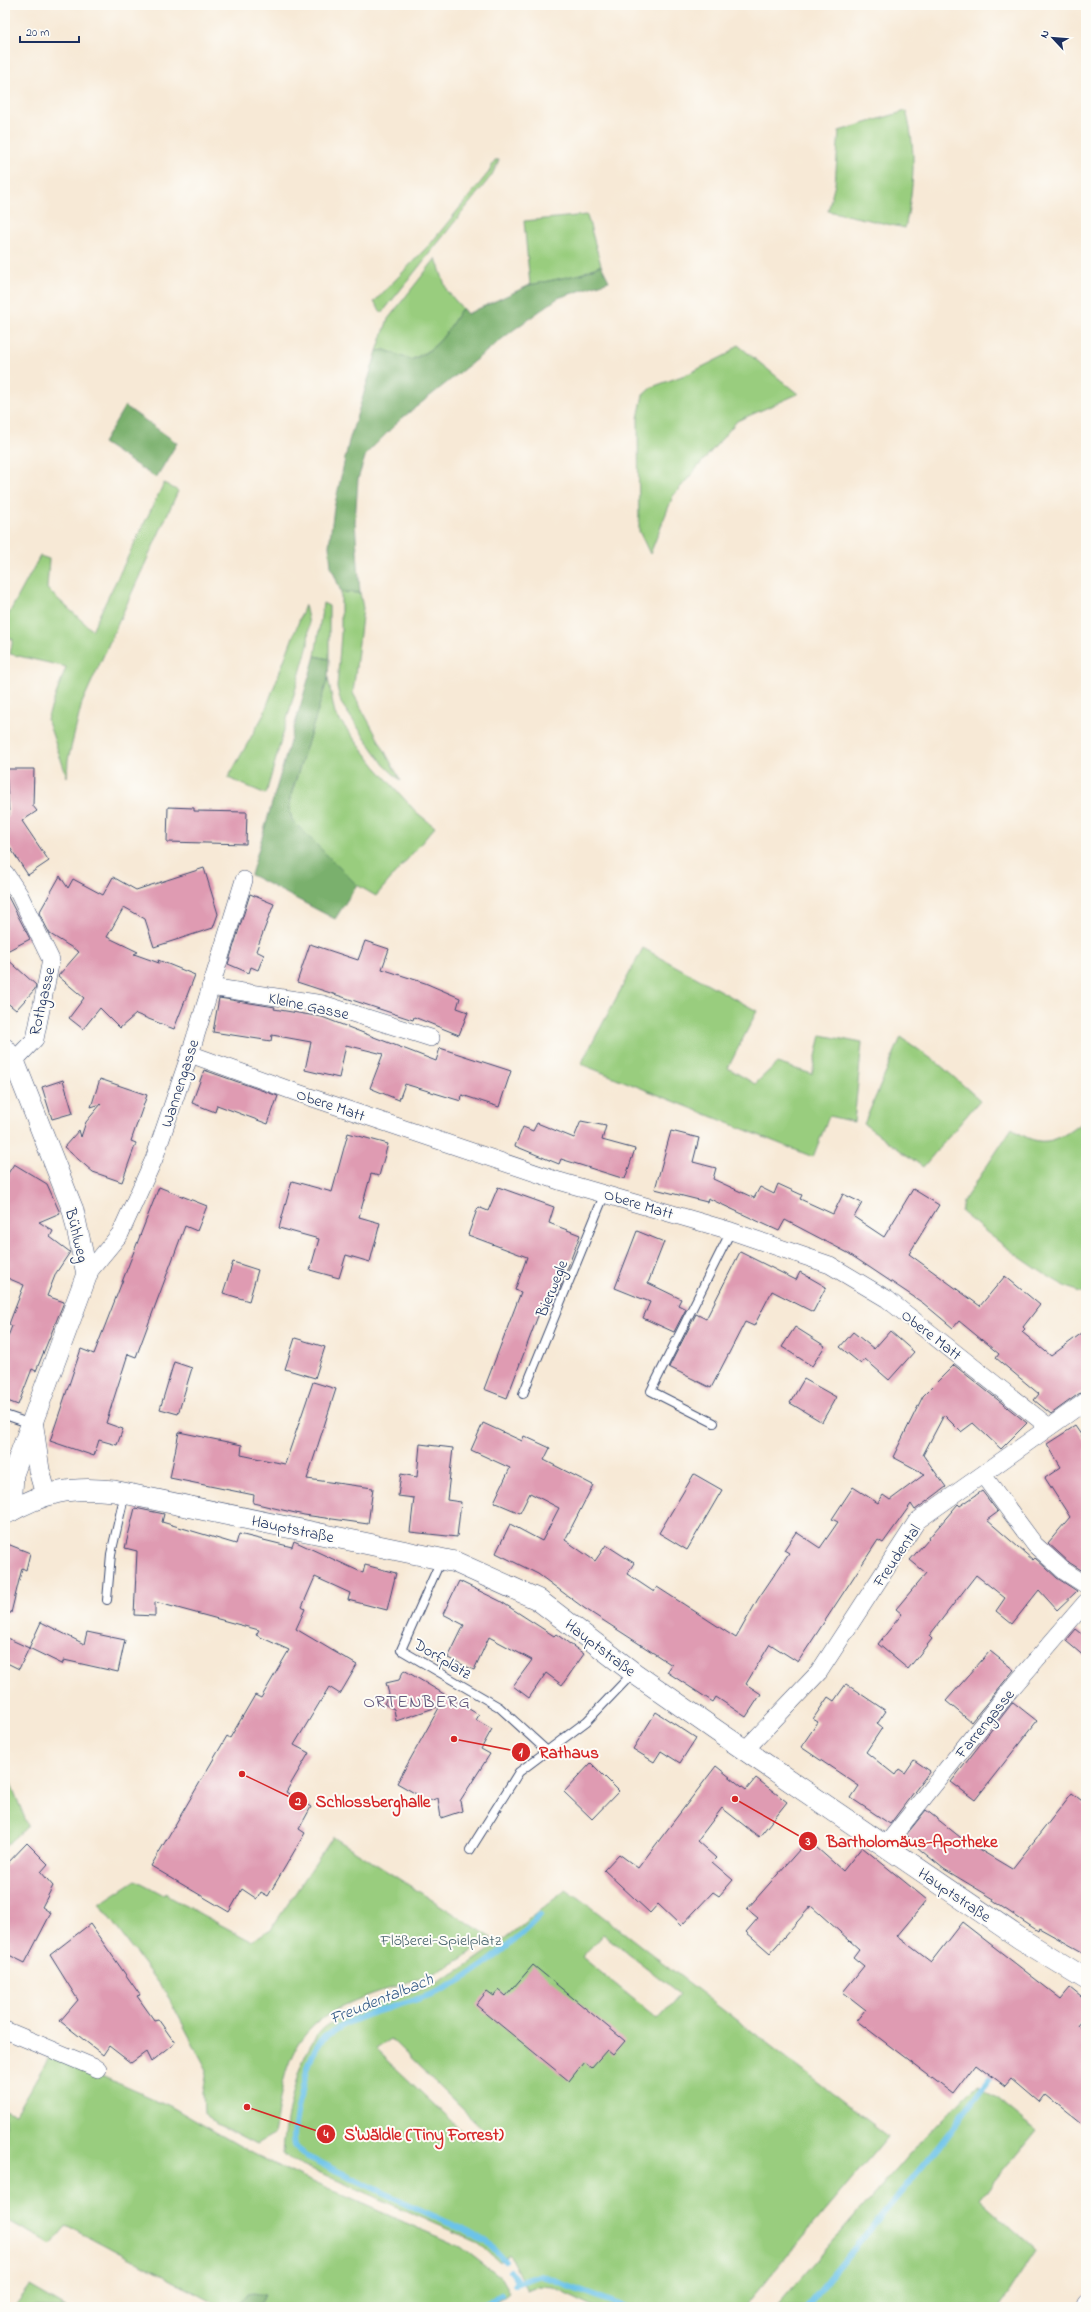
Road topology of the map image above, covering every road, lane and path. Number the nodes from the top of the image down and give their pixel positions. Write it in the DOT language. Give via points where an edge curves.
graph roads {
  1 [pos="5,873"];
  2 [pos="244,880"];
  3 [pos="210,987"];
  4 [pos="431,1038"];
  5 [pos="190,1054"];
  6 [pos="9,1055"];
  7 [pos="605,1193"];
  8 [pos="731,1231"];
  9 [pos="87,1274"];
  10 [pos="523,1394"];
  11 [pos="1086,1401"];
  12 [pos="5,1415"];
  13 [pos="714,1423"];
  14 [pos="33,1424"];
  15 [pos="1048,1427"];
  16 [pos="983,1475"];
  17 [pos="125,1493"];
  18 [pos="46,1495"];
  19 [pos="8,1512"];
  20 [pos="441,1560"];
  21 [pos="1086,1585"];
  22 [pos="107,1600"];
  23 [pos="1086,1602"];
  24 [pos="634,1672"];
  25 [pos="546,1750"];
  26 [pos="745,1750"];
  27 [pos="885,1846"];
  28 [pos="470,1850"];
  29 [pos="1086,1979"];
  30 [pos="5,2030"];
  31 [pos="98,2069"];
  1 -- 6 [label="street, Rothgasse" via="20,894 51,960 35,1039"];
  2 -- 3 [label="street, Wannengasse"];
  3 -- 4 [label="street, Kleine Gasse" via="323,1004"];
  3 -- 5 [label="street, Wannengasse"];
  5 -- 7 [label="street, Obere Matt" via="560,1181"];
  5 -- 9 [label="street, Wannengasse" via="154,1159 120,1234"];
  6 -- 9 [label="street, Bühlweg" via="73,1210"];
  7 -- 8 [label="street, Obere Matt"];
  7 -- 10 [label="lane, Bierwegle"];
  8 -- 13 [label="lane" via="651,1391"];
  8 -- 15 [label="street, Obere Matt" via="830,1265 887,1299"];
  9 -- 14 [label="street, Bühlweg"];
  11 -- 15 [label="street, Freudental"];
  12 -- 14 [label="lane"];
  14 -- 18 [label="street, Bühlweg" via="39,1470"];
  14 -- 19 [label="street, Bühlweg" via="14,1474"];
  15 -- 16 [label="street, Freudental"];
  16 -- 21 [label="street" via="1035,1545 1064,1571"];
  16 -- 26 [label="street, Freudental" via="917,1521 819,1672"];
  17 -- 18 [label="street, Hauptstraße" via="90,1488 61,1490"];
  17 -- 20 [label="street, Hauptstraße"];
  17 -- 22 [label="lane" via="111,1554"];
  18 -- 19 [label="street, Hauptstraße"];
  20 -- 24 [label="street, Hauptstraße" via="455,1562 537,1599"];
  20 -- 25 [label="lane, Dorfplatz" via="401,1650 499,1707"];
  23 -- 27 [label="street, Farrengasse" via="1006,1695"];
  24 -- 25 [label="lane" via="587,1721"];
  24 -- 26 [label="street, Hauptstraße"];
  25 -- 28 [label="lane" via="519,1772"];
  26 -- 27 [label="street, Hauptstraße"];
  27 -- 29 [label="street, Hauptstraße" via="1021,1939"];
  30 -- 31 [label="street"];
}
